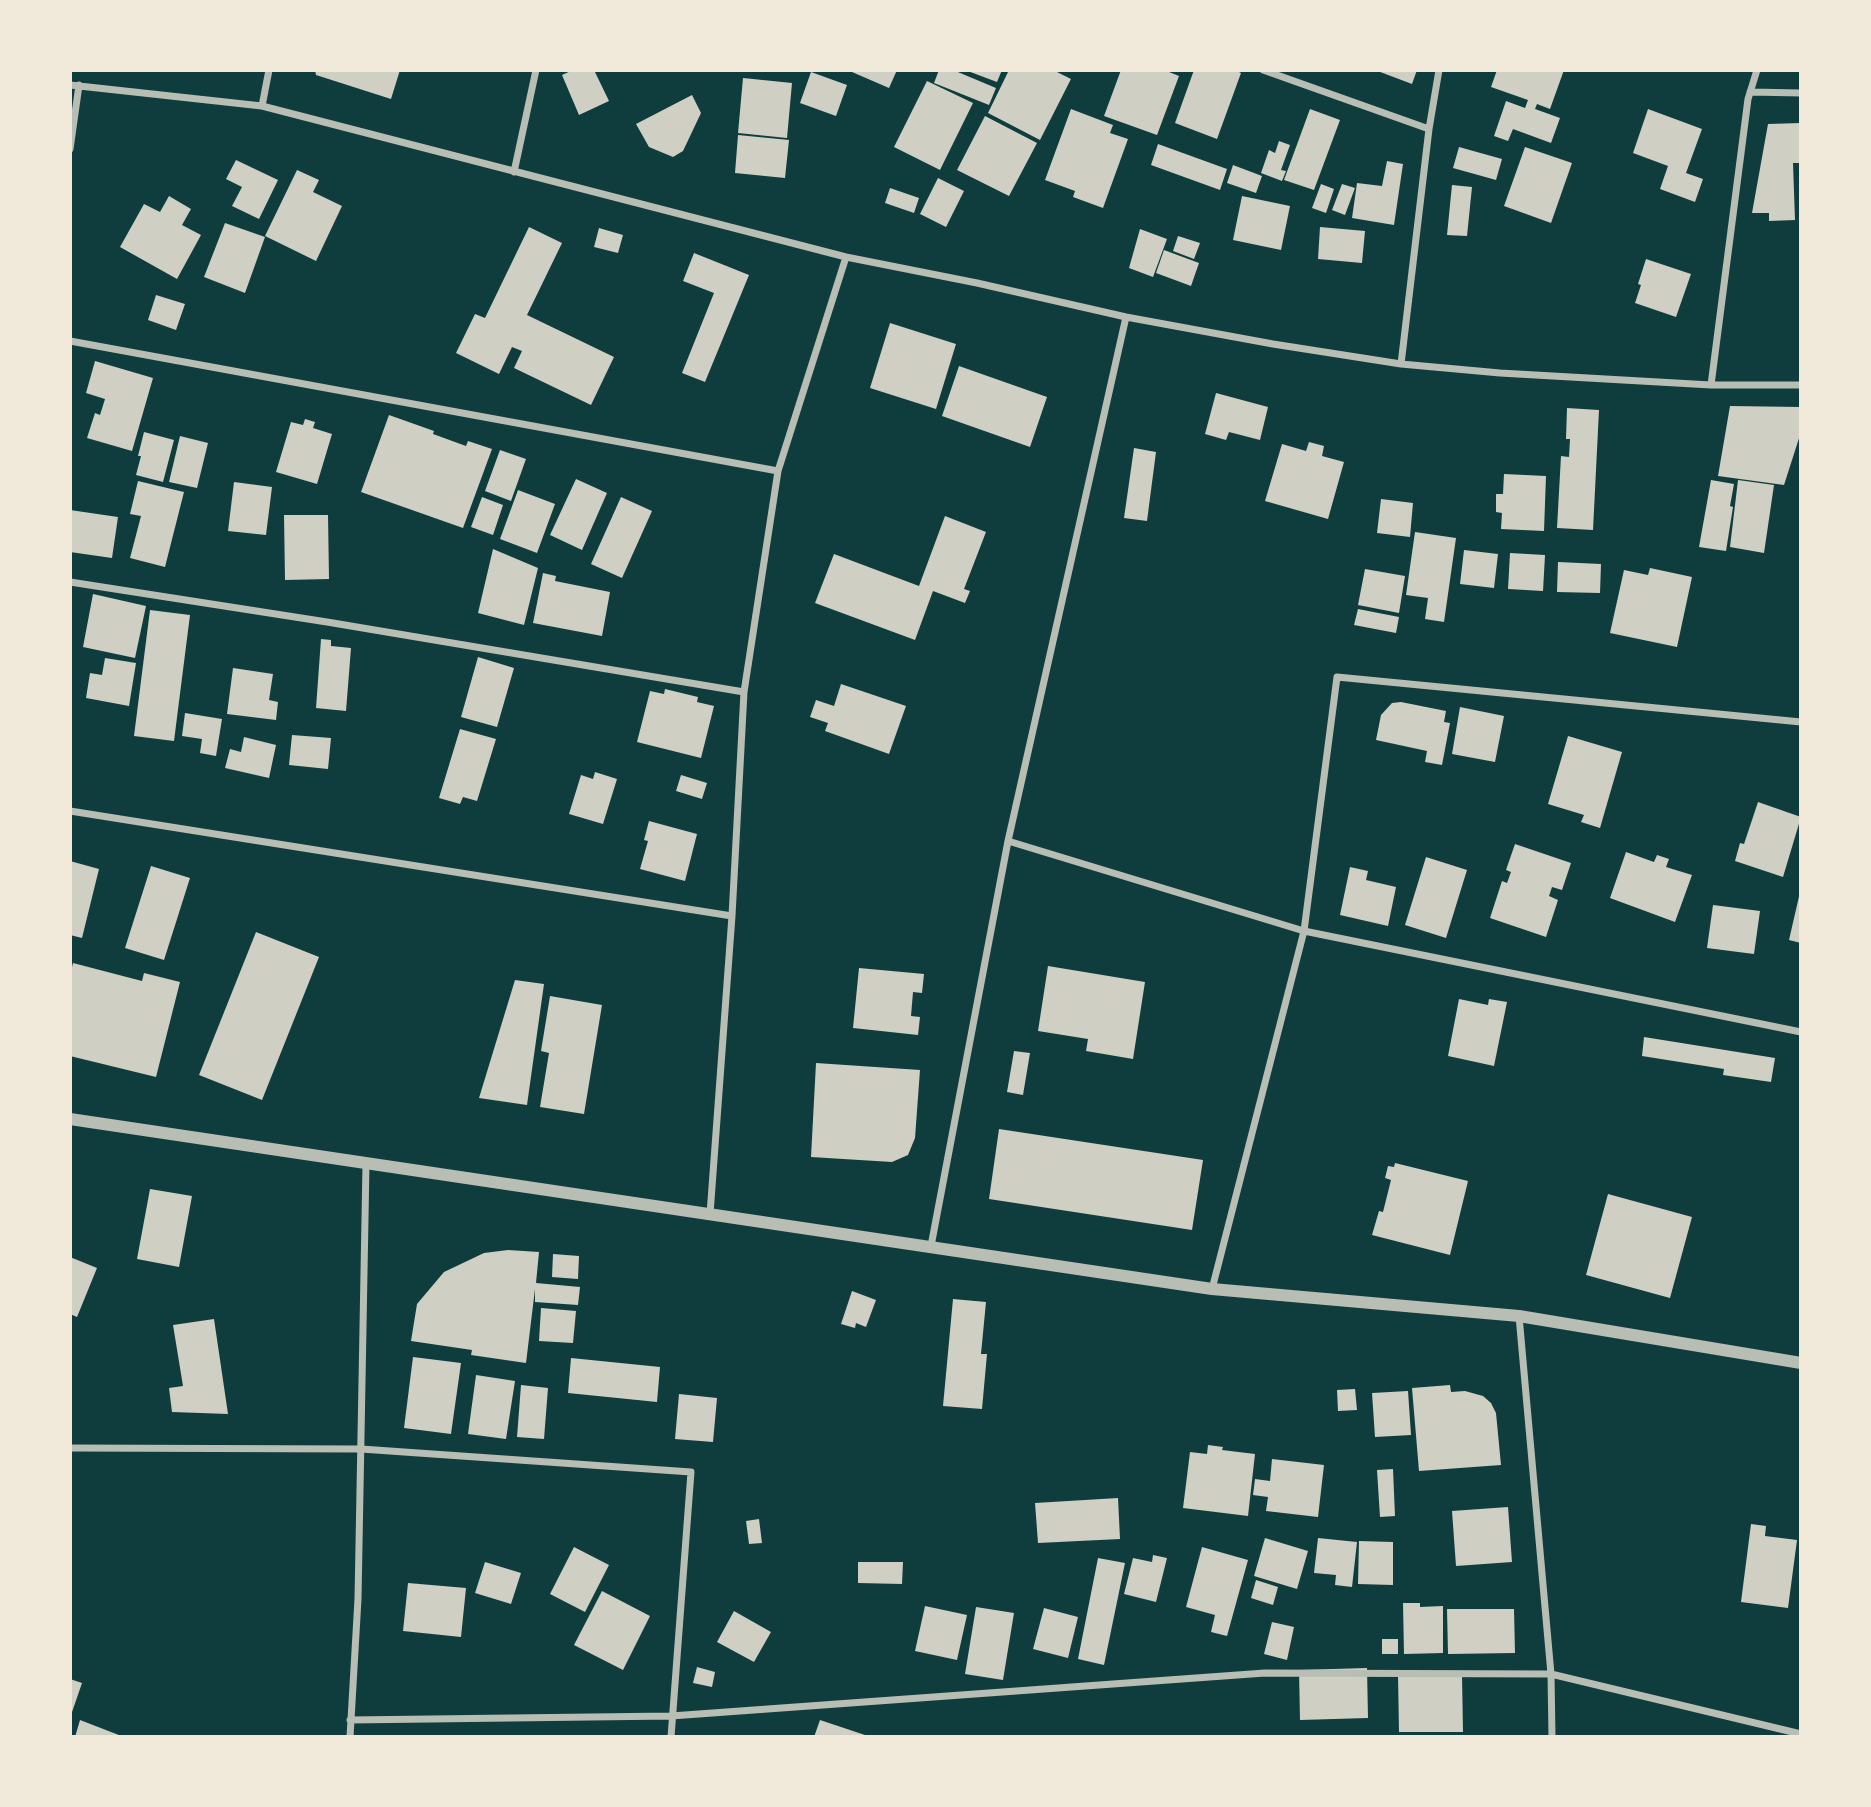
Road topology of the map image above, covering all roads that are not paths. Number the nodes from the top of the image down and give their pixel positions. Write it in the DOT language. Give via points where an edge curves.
graph roads {
  1 [pos="269,70"];
  2 [pos="536,70"];
  3 [pos="1263,70"];
  4 [pos="1438,70"];
  5 [pos="1756,70"];
  6 [pos="70,83"];
  7 [pos="81,85"];
  8 [pos="1750,92"];
  9 [pos="1801,93"];
  10 [pos="262,106"];
  11 [pos="1429,129"];
  12 [pos="70,149"];
  13 [pos="514,172"];
  14 [pos="846,257"];
  15 [pos="1126,317"];
  16 [pos="70,341"];
  17 [pos="1401,364"];
  18 [pos="1711,385"];
  19 [pos="1801,385"];
  20 [pos="778,471"];
  21 [pos="70,582"];
  22 [pos="744,692"];
  23 [pos="1801,722"];
  24 [pos="70,811"];
  25 [pos="1008,841"];
  26 [pos="732,916"];
  27 [pos="1304,931"];
  28 [pos="1801,1032"];
  29 [pos="70,1119"];
  30 [pos="366,1164"];
  31 [pos="710,1214"];
  32 [pos="931,1246"];
  33 [pos="1212,1289"];
  34 [pos="1519,1316"];
  35 [pos="1801,1363"];
  36 [pos="70,1448"];
  37 [pos="361,1449"];
  38 [pos="1551,1674"];
  39 [pos="671,1716"];
  40 [pos="351,1720"];
  41 [pos="1801,1734"];
  42 [pos="350,1737"];
  43 [pos="670,1737"];
  44 [pos="1552,1737"];
  1 -- 10 [label="street"];
  2 -- 13 [label="street"];
  3 -- 11 [label="street"];
  4 -- 11 [label="street"];
  5 -- 8 [label="street"];
  6 -- 7 [label="street"];
  7 -- 10 [label="street"];
  7 -- 12 [label="street"];
  8 -- 9 [label="street"];
  8 -- 18 [label="street"];
  10 -- 13 [label="street"];
  11 -- 17 [label="street"];
  13 -- 14 [label="street"];
  14 -- 15 [label="street"];
  14 -- 20 [label="street"];
  15 -- 17 [label="street"];
  15 -- 25 [label="street"];
  16 -- 20 [label="street"];
  17 -- 18 [label="street"];
  18 -- 19 [label="street"];
  20 -- 22 [label="street"];
  21 -- 22 [label="street"];
  22 -- 26 [label="street"];
  23 -- 27 [label="street" via="1337,677"];
  24 -- 26 [label="street"];
  25 -- 27 [label="street"];
  25 -- 32 [label="street"];
  26 -- 31 [label="street"];
  27 -- 28 [label="street"];
  27 -- 33 [label="street"];
  29 -- 30 [label="street"];
  30 -- 31 [label="street"];
  30 -- 37 [label="street"];
  31 -- 32 [label="street"];
  32 -- 33 [label="street"];
  33 -- 34 [label="street"];
  34 -- 35 [label="street"];
  34 -- 38 [label="street"];
  36 -- 37 [label="street"];
  37 -- 39 [label="street" via="691,1472"];
  37 -- 40 [label="street"];
  38 -- 39 [label="street" via="1265,1673"];
  38 -- 41 [label="street"];
  38 -- 44 [label="street"];
  39 -- 40 [label="street"];
  39 -- 43 [label="street"];
  40 -- 42 [label="street"];
}
